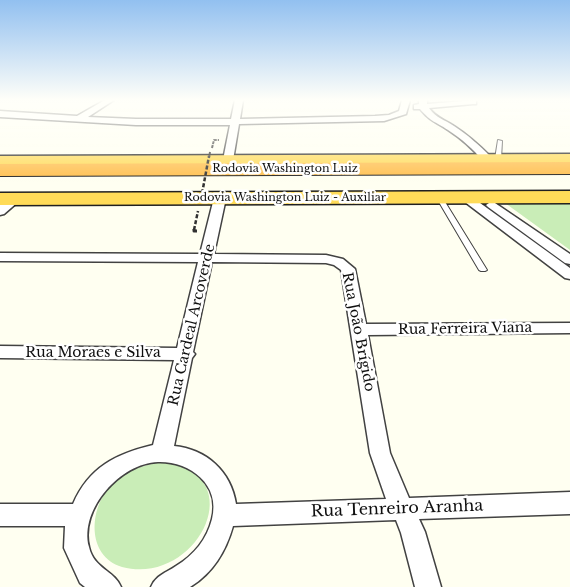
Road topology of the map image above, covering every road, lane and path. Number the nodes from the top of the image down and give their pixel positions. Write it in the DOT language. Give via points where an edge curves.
graph roads {
  1 [pos="232,127"];
  2 [pos="451,127"];
  3 [pos="221,140"];
  4 [pos="500,141"];
  5 [pos="493,159"];
  6 [pos="570,159"];
  7 [pos="217,160"];
  8 [pos="0,161"];
  9 [pos="91,161"];
  10 [pos="570,168"];
  11 [pos="0,170"];
  12 [pos="570,185"];
  13 [pos="570,196"];
  14 [pos="439,197"];
  15 [pos="473,197"];
  16 [pos="201,198"];
  17 [pos="220,198"];
  18 [pos="4,199"];
  19 [pos="0,257"];
  20 [pos="207,258"];
  21 [pos="570,260"];
  22 [pos="483,270"];
  23 [pos="570,275"];
  24 [pos="570,328"];
  25 [pos="360,330"];
  26 [pos="0,352"];
  27 [pos="186,354"];
  28 [pos="162,452"];
  29 [pos="570,503"];
  30 [pos="403,508"];
  31 [pos="79,514"];
  32 [pos="0,515"];
  33 [pos="225,515"];
  34 [pos="108,587"];
  35 [pos="164,587"];
  36 [pos="428,587"];
  1 -- 7 [label="street"];
  2 -- 5 [label="street"];
  3 -- 7 [label="path" via="214,140"];
  4 -- 5 [label="lane"];
  5 -- 6 [label="highway"];
  5 -- 7 [label="highway"];
  7 -- 9 [label="highway"];
  7 -- 10 [label="highway, Rodovia Washington Luiz"];
  7 -- 11 [label="highway, Rodovia Washington Luiz"];
  7 -- 16 [label="path, bridge"];
  8 -- 9 [label="highway"];
  12 -- 18 [label="highway, Rodovia Washington Luiz"];
  13 -- 15 [label="highway, Rodovia Washington Luiz - Auxiliar"];
  14 -- 15 [label="highway, Rodovia Washington Luiz - Auxiliar"];
  14 -- 17 [label="highway, Rodovia Washington Luiz - Auxiliar"];
  14 -- 22 [label="lane"];
  15 -- 21 [label="street"];
  15 -- 23 [label="street"];
  17 -- 18 [label="highway, Rodovia Washington Luiz - Auxiliar"];
  17 -- 20 [label="street, Rua Cardeal Arcoverde"];
  19 -- 20 [label="street, Rua João Brígido"];
  20 -- 25 [label="street, Rua João Brígido" via="336,260 348,269"];
  20 -- 27 [label="street, Rua Cardeal Arcoverde"];
  24 -- 25 [label="street, Rua Ferreira Viana"];
  25 -- 30 [label="street, Rua João Brígido" via="380,453"];
  26 -- 27 [label="street, Rua Moraes e Silva"];
  27 -- 28 [label="street, Rua Cardeal Arcoverde"];
  28 -- 31 [label="street" via="142,455 103,477"];
  28 -- 33 [label="street" via="183,454 201,462 215,475 223,493"];
  29 -- 30 [label="street, Rua Tenreiro Aranha"];
  30 -- 33 [label="street, Rua Tenreiro Aranha"];
  30 -- 36 [label="street, Rua João Brígido"];
  31 -- 32 [label="street"];
  31 -- 34 [label="street" via="75,536 79,557 90,576"];
  33 -- 35 [label="street" via="219,537 205,559 184,577"];
}
